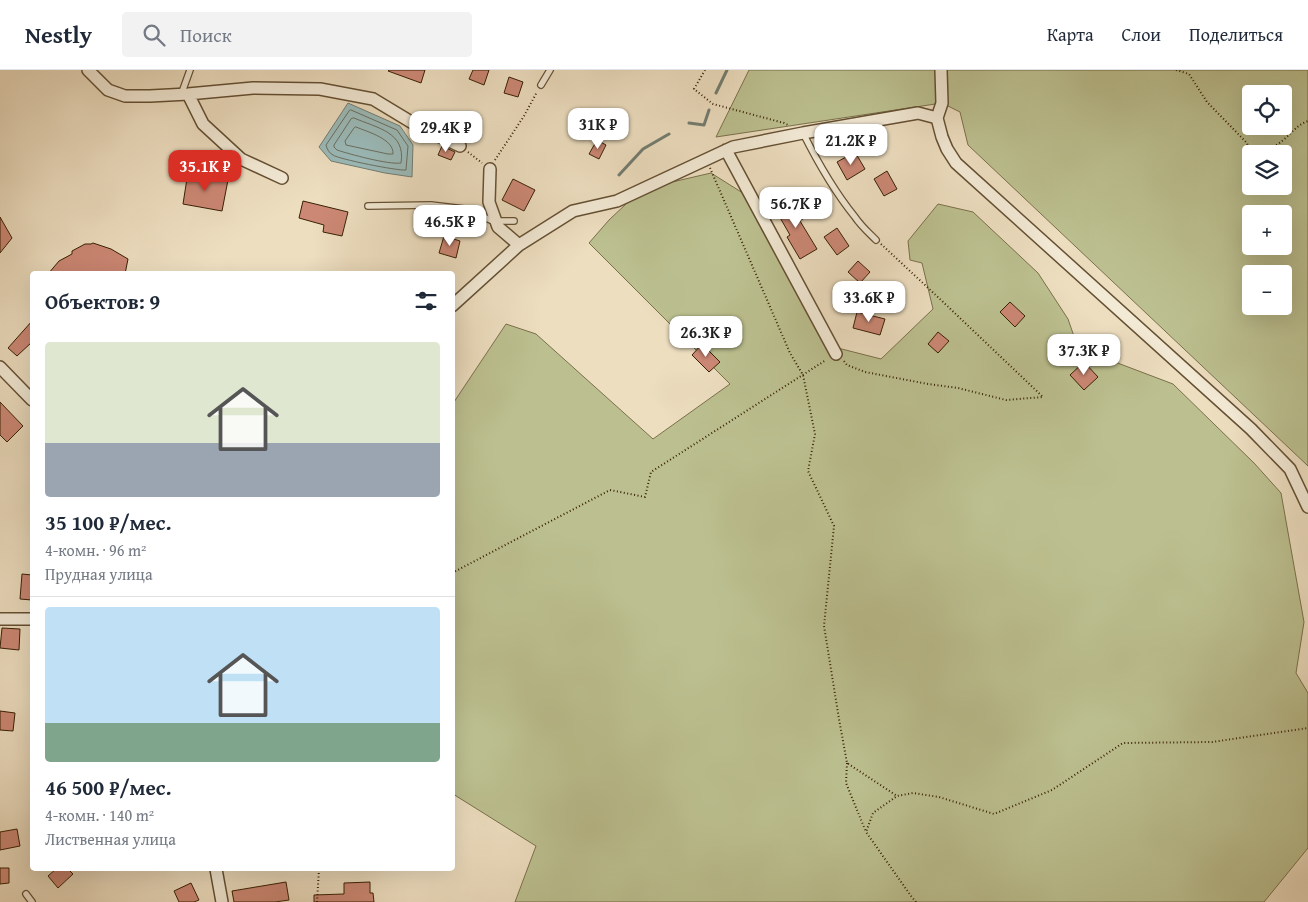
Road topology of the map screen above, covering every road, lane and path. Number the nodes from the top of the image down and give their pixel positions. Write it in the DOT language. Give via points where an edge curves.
graph roads {
  1 [pos="88,70"];
  2 [pos="190,70"];
  3 [pos="550,70"];
  4 [pos="705,70"];
  5 [pos="941,70"];
  6 [pos="1176,70"];
  7 [pos="541,85"];
  8 [pos="185,94"];
  9 [pos="937,118"];
  10 [pos="1308,121"];
  11 [pos="803,133"];
  12 [pos="1248,145"];
  13 [pos="1274,145"];
  14 [pos="460,146"];
  15 [pos="726,150"];
  16 [pos="707,159"];
  17 [pos="490,169"];
  18 [pos="282,178"];
  19 [pos="368,206"];
  20 [pos="496,221"];
  21 [pos="514,221"];
  22 [pos="876,240"];
  23 [pos="519,245"];
  24 [pos="455,303"];
  25 [pos="836,354"];
  26 [pos="0,367"];
  27 [pos="803,375"];
  28 [pos="30,398"];
  29 [pos="1308,507"];
  30 [pos="455,571"];
  31 [pos="0,618"];
  32 [pos="30,619"];
  33 [pos="1308,728"];
  34 [pos="847,763"];
  35 [pos="897,796"];
  36 [pos="866,832"];
  37 [pos="216,871"];
  38 [pos="319,871"];
  39 [pos="26,894"];
  40 [pos="32,902"];
  41 [pos="222,902"];
  42 [pos="318,902"];
  43 [pos="916,902"];
  1 -- 8 [label="street" via="108,90 125,96"];
  2 -- 8 [label="lane"];
  3 -- 7 [label="lane"];
  4 -- 11 [label="path" via="694,89 713,104 784,122"];
  5 -- 9 [label="street" via="942,103"];
  6 -- 12 [label="path" via="1189,74 1207,102"];
  7 -- 17 [label="path"];
  8 -- 14 [label="street" via="253,88 320,89 373,99 421,128"];
  8 -- 18 [label="street" via="203,124 241,159"];
  9 -- 11 [label="street" via="918,113"];
  9 -- 29 [label="street" via="947,150 956,163 1251,429 1290,469"];
  10 -- 13 [label="path"];
  11 -- 15 [label="street"];
  11 -- 22 [label="lane" via="836,192"];
  14 -- 17 [label="path"];
  15 -- 16 [label="street"];
  15 -- 25 [label="street"];
  16 -- 23 [label="street" via="617,201 573,211"];
  16 -- 27 [label="path" via="790,353"];
  17 -- 20 [label="street" via="489,202"];
  19 -- 20 [label="lane" via="431,205 464,210"];
  20 -- 21 [label="lane"];
  20 -- 23 [label="street"];
  22 -- 25 [label="path" via="1043,397 1006,400 865,372 847,365"];
  23 -- 24 [label="street"];
  25 -- 27 [label="path"];
  26 -- 28 [label="street"];
  27 -- 30 [label="path" via="651,472 645,497 610,490"];
  27 -- 34 [label="path" via="815,434 808,471 834,526 824,626"];
  31 -- 32 [label="street"];
  33 -- 35 [label="path" via="1212,742 1123,743 1052,790 994,814 939,797 913,793"];
  34 -- 35 [label="path"];
  34 -- 36 [label="path" via="846,783"];
  35 -- 36 [label="path" via="873,813"];
  36 -- 43 [label="path"];
  37 -- 41 [label="street"];
  38 -- 42 [label="path"];
  39 -- 40 [label="lane"];
}
